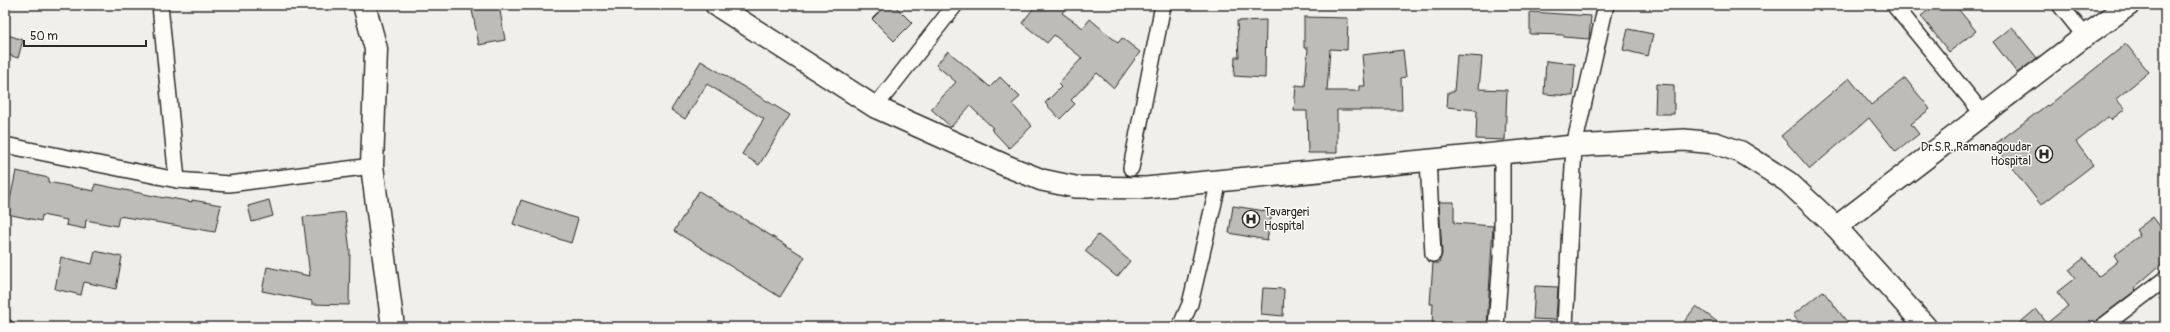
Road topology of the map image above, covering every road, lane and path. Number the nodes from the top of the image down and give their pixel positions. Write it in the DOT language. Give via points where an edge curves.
graph roads {
  1 [pos="160,5"];
  2 [pos="364,5"];
  3 [pos="716,5"];
  4 [pos="955,5"];
  5 [pos="1162,5"];
  6 [pos="1606,5"];
  7 [pos="1894,5"];
  8 [pos="2060,5"];
  9 [pos="2129,5"];
  10 [pos="2085,36"];
  11 [pos="875,107"];
  12 [pos="1983,114"];
  13 [pos="5,145"];
  14 [pos="1574,146"];
  15 [pos="1502,154"];
  16 [pos="1428,160"];
  17 [pos="372,166"];
  18 [pos="1131,168"];
  19 [pos="177,180"];
  20 [pos="1219,181"];
  21 [pos="1836,227"];
  22 [pos="1433,254"];
  23 [pos="2165,279"];
  24 [pos="393,327"];
  25 [pos="1180,327"];
  26 [pos="1496,327"];
  27 [pos="1565,327"];
  28 [pos="1926,327"];
  29 [pos="2102,327"];
  1 -- 19 [label="street"];
  2 -- 17 [label="main road" via="376,49"];
  3 -- 11 [label="street"];
  4 -- 11 [label="street"];
  5 -- 18 [label="street"];
  6 -- 14 [label="street"];
  7 -- 12 [label="street"];
  8 -- 10 [label="street"];
  9 -- 10 [label="street"];
  10 -- 12 [label="street"];
  11 -- 20 [label="street" via="1042,180 1075,187 1135,188"];
  12 -- 21 [label="street"];
  13 -- 19 [label="street"];
  14 -- 15 [label="street"];
  14 -- 21 [label="street" via="1684,140 1716,143 1741,152 1788,182"];
  14 -- 27 [label="street"];
  15 -- 16 [label="street"];
  15 -- 26 [label="street" via="1502,245"];
  16 -- 20 [label="street"];
  16 -- 22 [label="street"];
  17 -- 19 [label="street" via="229,184"];
  17 -- 24 [label="main road"];
  20 -- 25 [label="street" via="1190,304"];
  21 -- 28 [label="street"];
  23 -- 29 [label="street"];
}
